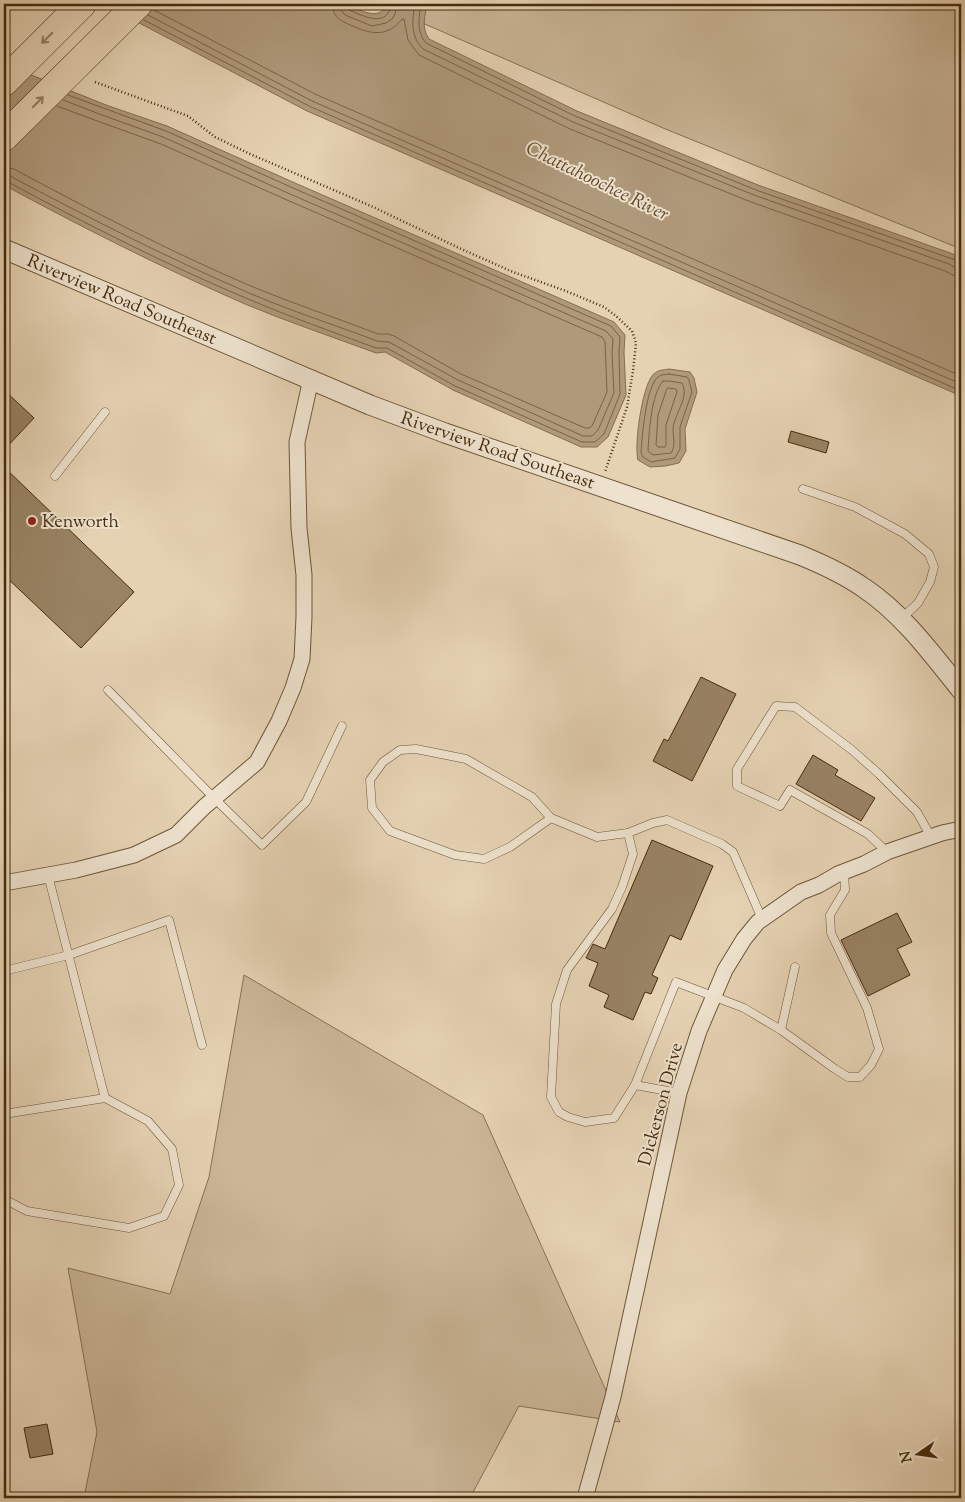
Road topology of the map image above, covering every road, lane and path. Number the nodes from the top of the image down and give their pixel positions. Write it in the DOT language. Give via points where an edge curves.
graph roads {
  1 [pos="82,4"];
  2 [pos="138,4"];
  3 [pos="4,82"];
  4 [pos="95,82"];
  5 [pos="4,137"];
  6 [pos="4,249"];
  7 [pos="311,379"];
  8 [pos="105,412"];
  9 [pos="54,476"];
  10 [pos="600,486"];
  11 [pos="803,489"];
  12 [pos="901,619"];
  13 [pos="108,690"];
  14 [pos="961,690"];
  15 [pos="342,726"];
  16 [pos="214,798"];
  17 [pos="551,818"];
  18 [pos="961,829"];
  19 [pos="628,833"];
  20 [pos="931,837"];
  21 [pos="887,852"];
  22 [pos="844,872"];
  23 [pos="48,875"];
  24 [pos="4,883"];
  25 [pos="762,919"];
  26 [pos="69,955"];
  27 [pos="796,967"];
  28 [pos="4,971"];
  29 [pos="714,996"];
  30 [pos="781,1030"];
  31 [pos="202,1045"];
  32 [pos="635,1085"];
  33 [pos="679,1093"];
  34 [pos="105,1098"];
  35 [pos="4,1114"];
  36 [pos="4,1199"];
  37 [pos="585,1498"];
  1 -- 3 [label="highway, one-way"];
  5 -- 2 [label="highway, one-way"];
  4 -- 10 [label="path" via="188,116 215,137 250,154 513,272 604,307 616,316 632,331 636,344 627,407"];
  6 -- 7 [label="street, Riverview Road Southeast"];
  7 -- 10 [label="street, Riverview Road Southeast" via="428,427"];
  7 -- 16 [label="street" via="297,442 304,575 302,659 279,721 257,762"];
  8 -- 9 [label="lane"];
  10 -- 12 [label="street, Riverview Road Southeast" via="800,554 866,588"];
  11 -- 12 [label="lane" via="855,507 904,534 928,554 934,567 930,582 918,603"];
  12 -- 14 [label="street, Riverview Road Southeast"];
  13 -- 16 [label="lane"];
  15 -- 16 [label="lane" via="306,802 262,845"];
  16 -- 23 [label="street" via="176,835 134,856"];
  17 -- 17 [label="lane" via="532,797 466,759 416,749 400,750 383,762 370,780 372,808 390,830 455,855 484,859 510,847"];
  17 -- 19 [label="lane" via="597,837"];
  18 -- 20 [label="street, Dickerson Drive"];
  19 -- 25 [label="lane" via="667,820 722,844 733,852"];
  19 -- 32 [label="lane" via="633,854 622,887 612,909 566,970 556,1004 551,1097 559,1112 568,1117 585,1122 614,1118"];
  20 -- 21 [label="street, Dickerson Drive"];
  20 -- 21 [label="lane" via="917,812 852,750 794,708 776,706 736,770 737,786 780,806 790,790 868,834"];
  21 -- 22 [label="street, Dickerson Drive"];
  22 -- 25 [label="street, Dickerson Drive" via="801,892"];
  22 -- 30 [label="lane" via="845,890 830,915 831,933 867,1008 879,1049 871,1065 860,1076 848,1077"];
  23 -- 24 [label="street"];
  23 -- 26 [label="lane"];
  25 -- 29 [label="street, Dickerson Drive" via="744,939"];
  26 -- 28 [label="lane"];
  26 -- 31 [label="lane" via="169,920"];
  26 -- 34 [label="lane"];
  27 -- 30 [label="lane"];
  29 -- 30 [label="lane" via="744,1008"];
  29 -- 32 [label="lane" via="676,982"];
  29 -- 33 [label="street, Dickerson Drive"];
  32 -- 33 [label="lane"];
  33 -- 37 [label="street, Dickerson Drive" via="613,1397"];
  34 -- 35 [label="lane"];
  34 -- 36 [label="lane" via="148,1121 172,1149 179,1185 164,1216 129,1228 27,1211"];
}
